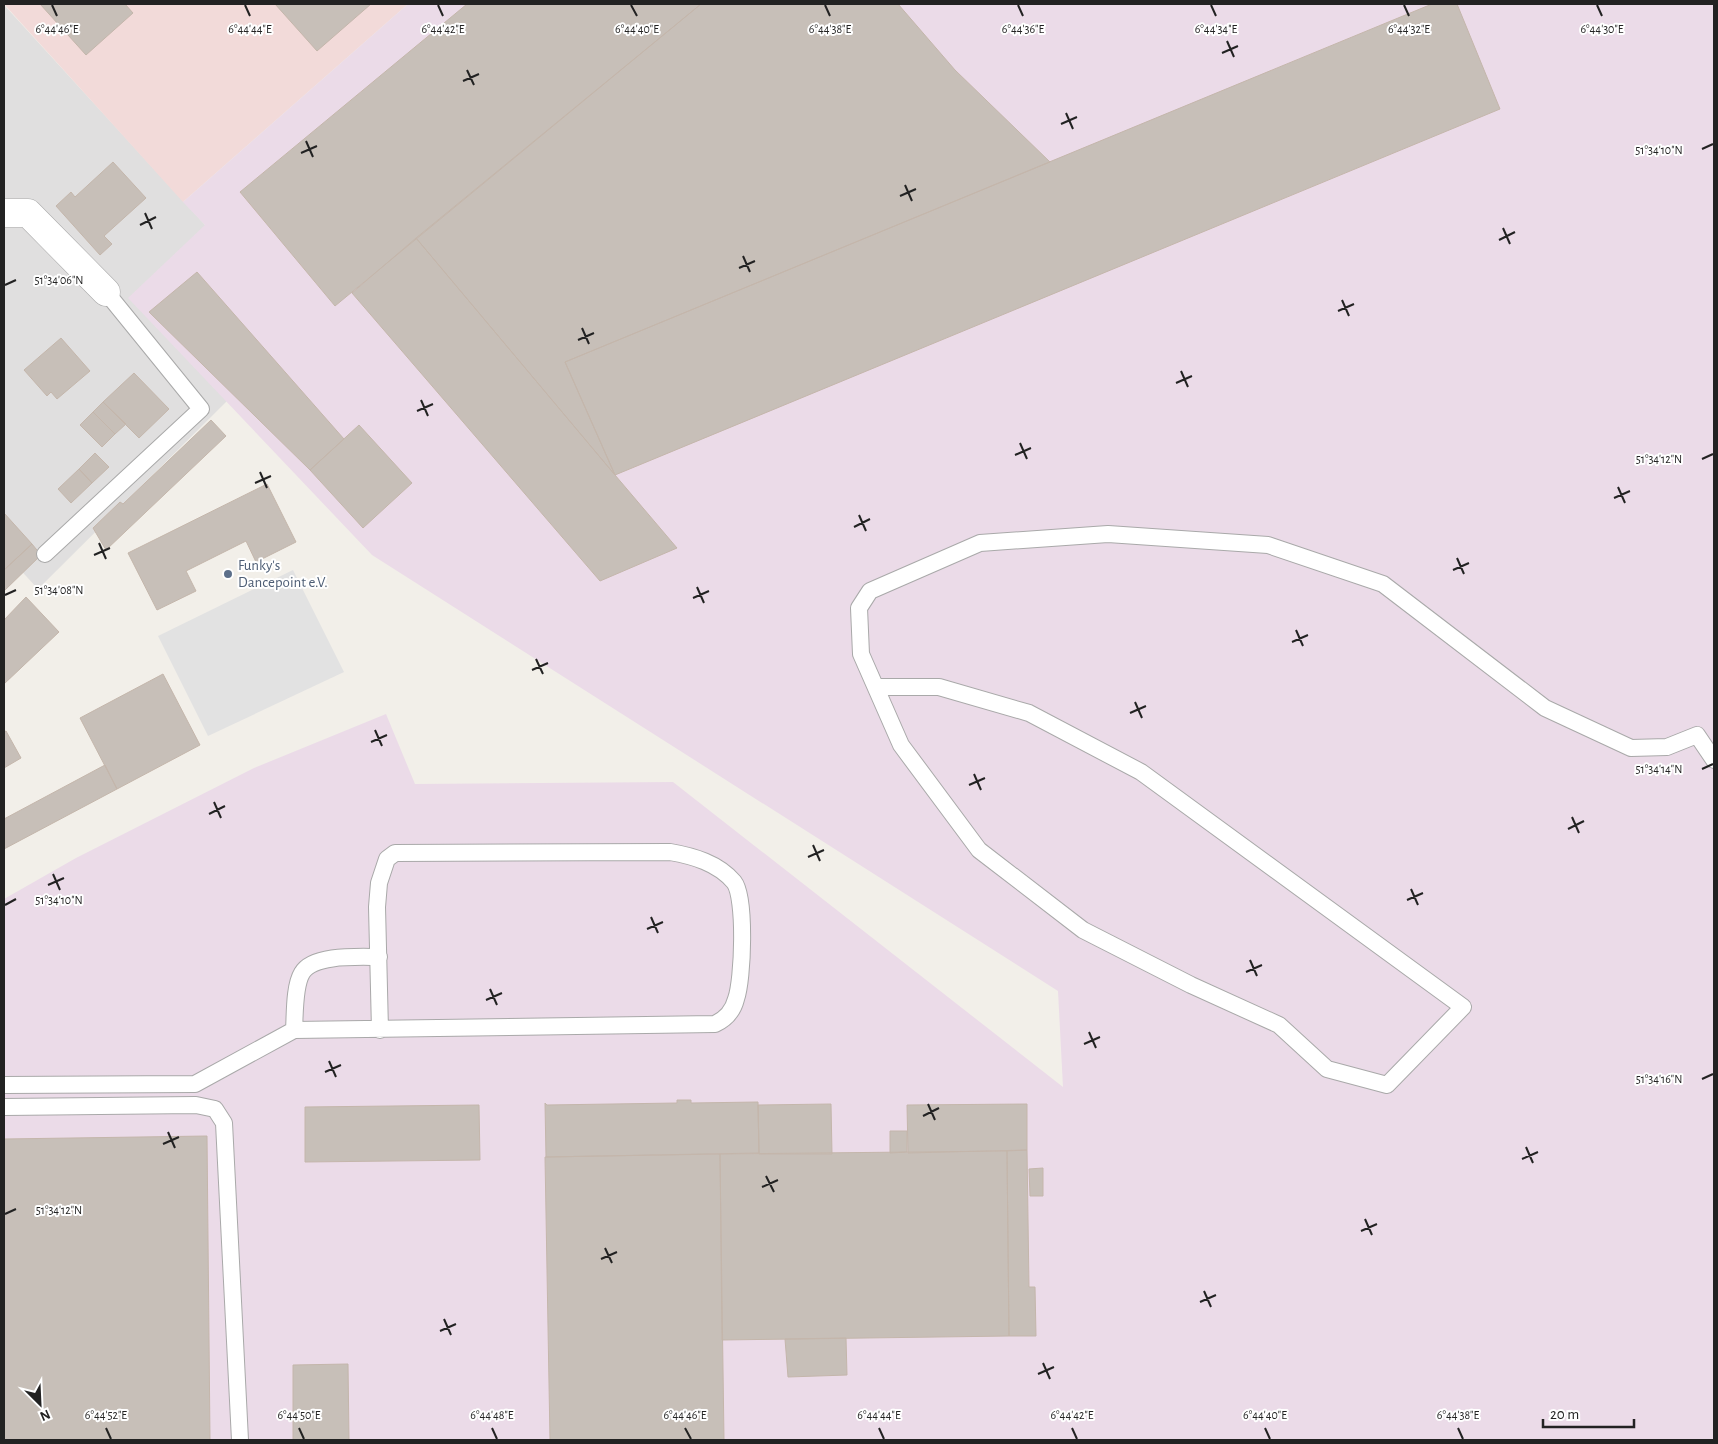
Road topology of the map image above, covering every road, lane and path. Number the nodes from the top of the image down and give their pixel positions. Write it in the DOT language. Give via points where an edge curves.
graph roads {
  1 [pos="4,213"];
  2 [pos="106,292"];
  3 [pos="45,554"];
  4 [pos="876,687"];
  5 [pos="1714,758"];
  6 [pos="379,957"];
  7 [pos="294,1030"];
  8 [pos="380,1030"];
  9 [pos="4,1085"];
  10 [pos="4,1107"];
  11 [pos="240,1440"];
  1 -- 2 [label="street" via="28,213"];
  2 -- 3 [label="lane" via="202,409"];
  4 -- 4 [label="lane" via="901,745 979,850 1083,930 1279,1025 1327,1070 1387,1085 1464,1008 1141,772 1029,713 939,687"];
  4 -- 5 [label="lane" via="861,654 859,608 870,591 980,543 1108,534 1268,545 1382,584 1554,712 1631,748 1667,747 1697,735"];
  6 -- 7 [label="lane" via="335,958 308,966 300,978"];
  6 -- 8 [label="lane"];
  6 -- 8 [label="lane" via="379,883 387,858 403,851 670,852 704,860 735,883 740,895 737,998 728,1015 715,1024"];
  7 -- 8 [label="lane"];
  7 -- 9 [label="lane" via="195,1084"];
  10 -- 11 [label="lane" via="196,1106 215,1109 224,1123"];
}
